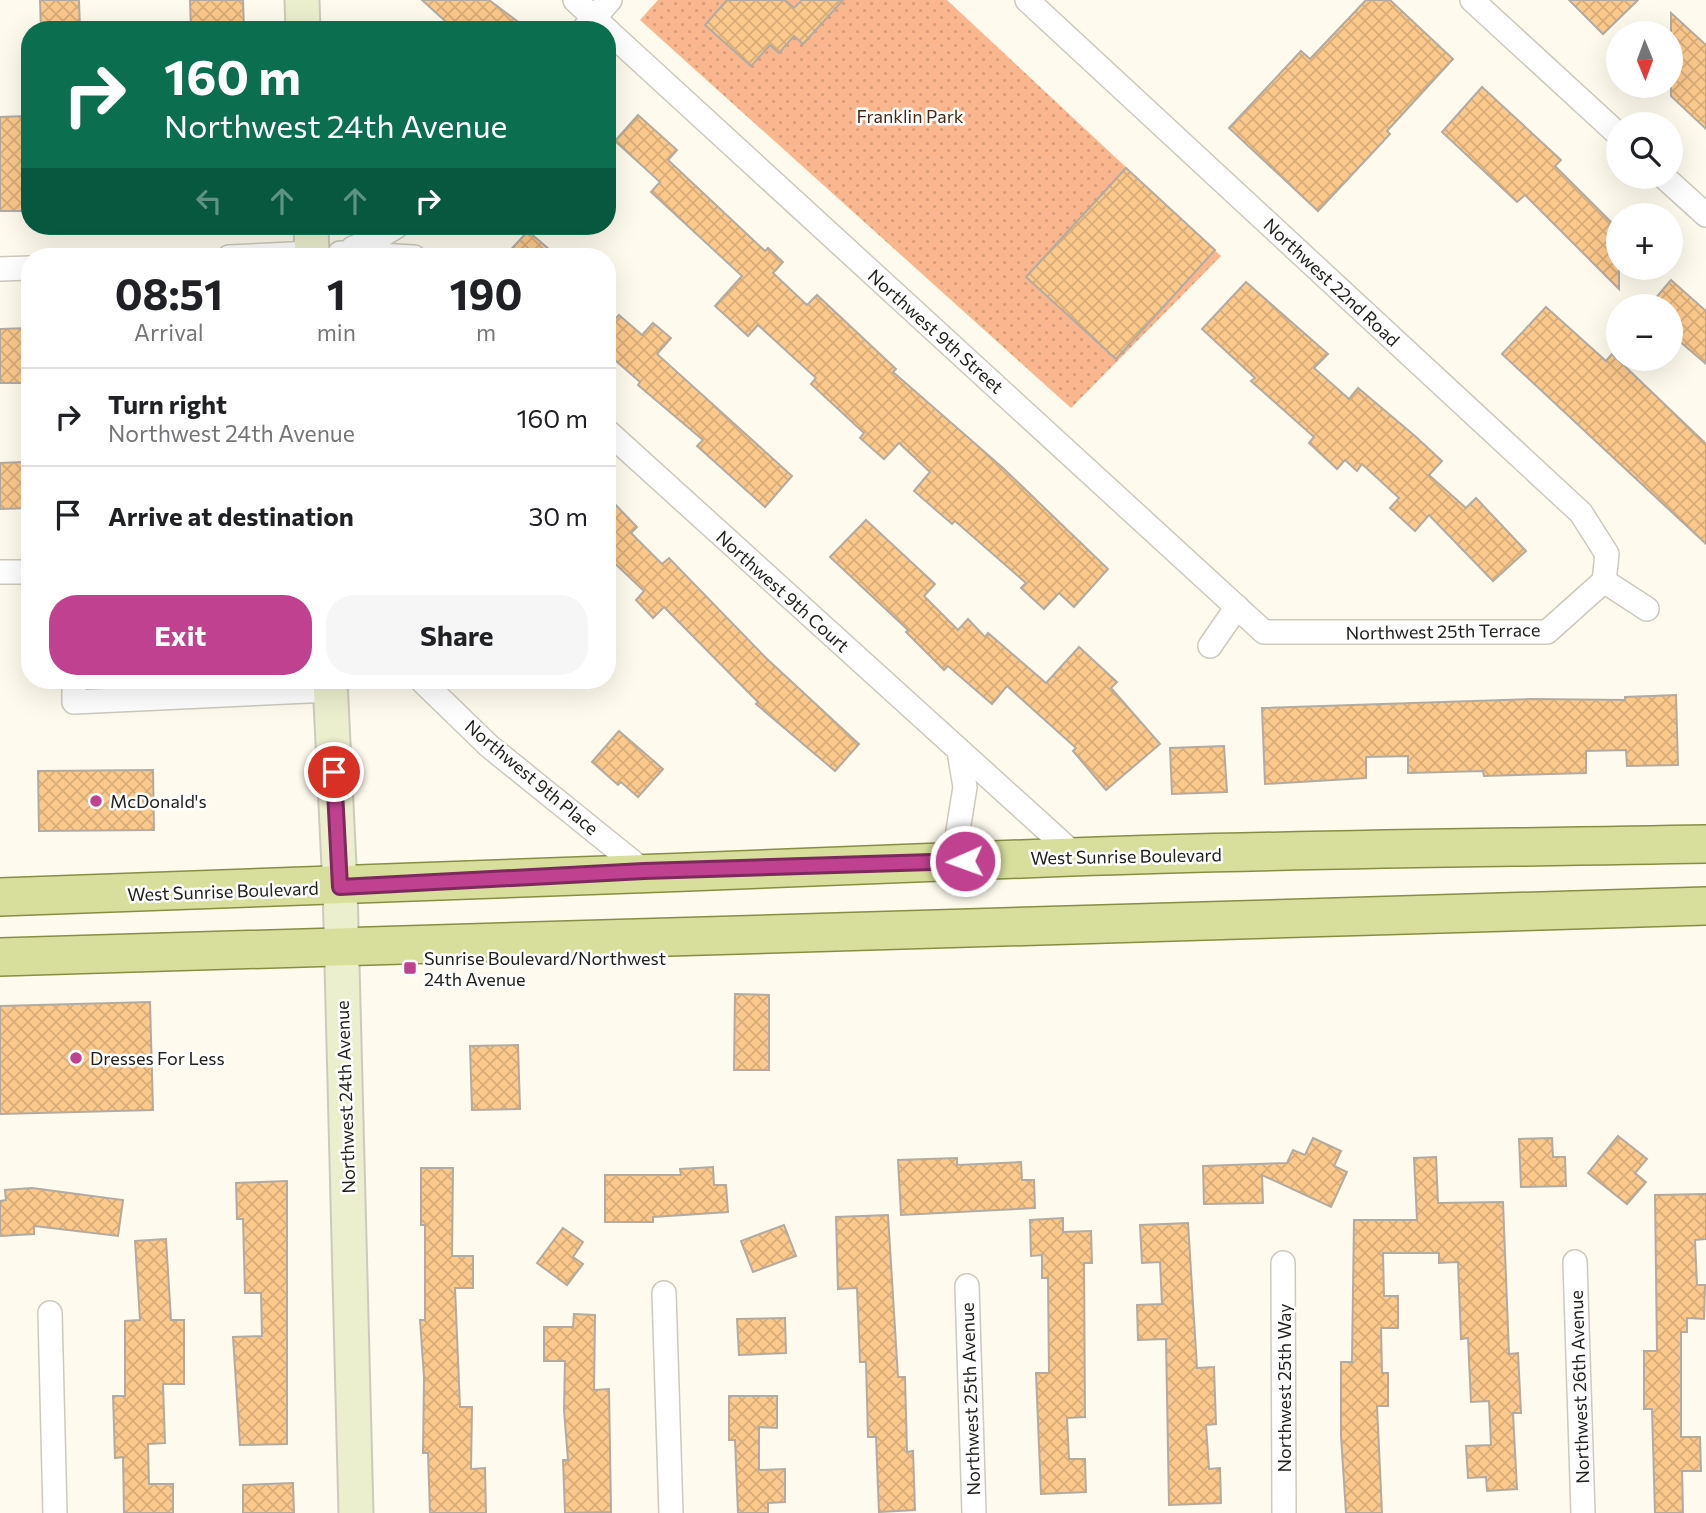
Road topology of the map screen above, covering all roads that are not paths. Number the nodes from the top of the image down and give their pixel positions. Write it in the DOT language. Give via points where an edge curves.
graph roads {
  1 [pos="302,0"];
  2 [pos="575,0"];
  3 [pos="610,0"];
  4 [pos="1027,0"];
  5 [pos="1472,0"];
  6 [pos="303,21"];
  7 [pos="593,21"];
  8 [pos="601,21"];
  9 [pos="616,43"];
  10 [pos="1606,123"];
  11 [pos="1677,189"];
  12 [pos="1706,215"];
  13 [pos="386,235"];
  14 [pos="319,247"];
  15 [pos="21,268"];
  16 [pos="0,269"];
  17 [pos="616,439"];
  18 [pos="0,572"];
  19 [pos="21,572"];
  20 [pos="1604,581"];
  21 [pos="1237,607"];
  22 [pos="1647,609"];
  23 [pos="1264,632"];
  24 [pos="1210,646"];
  25 [pos="74,689"];
  26 [pos="282,689"];
  27 [pos="330,689"];
  28 [pos="430,689"];
  29 [pos="959,751"];
  30 [pos="1706,844"];
  31 [pos="1076,856"];
  32 [pos="937,862"];
  33 [pos="644,871"];
  34 [pos="340,887"];
  35 [pos="0,897"];
  36 [pos="1706,906"];
  37 [pos="341,946"];
  38 [pos="0,957"];
  39 [pos="1575,1262"];
  40 [pos="1283,1263"];
  41 [pos="967,1286"];
  42 [pos="664,1293"];
  43 [pos="50,1313"];
  44 [pos="55,1513"];
  45 [pos="356,1513"];
  46 [pos="671,1513"];
  47 [pos="974,1513"];
  48 [pos="1284,1513"];
  49 [pos="1583,1513"];
  1 -- 6 [label="street"];
  2 -- 7 [label="street, Northwest 9th Street"];
  3 -- 8 [label="street"];
  4 -- 20 [label="street, Northwest 22nd Road" via="1581,513 1607,554"];
  5 -- 10 [label="street"];
  9 -- 21 [label="street, Northwest 9th Street"];
  11 -- 12 [label="street"];
  13 -- 14 [label="street" via="367,243"];
  15 -- 16 [label="street"];
  17 -- 29 [label="street, Northwest 9th Court"];
  18 -- 19 [label="street"];
  20 -- 22 [label="street"];
  20 -- 23 [label="street, Northwest 25th Terrace" via="1547,632"];
  21 -- 23 [label="street, Northwest 9th Street"];
  21 -- 24 [label="street"];
  25 -- 26 [label="street" via="74,702"];
  27 -- 34 [label="street, Northwest 24th Avenue"];
  28 -- 33 [label="street, Northwest 9th Place" via="489,746"];
  29 -- 31 [label="street, Northwest 9th Court"];
  29 -- 32 [label="street" via="965,787 956,843"];
  30 -- 31 [label="main road, West Sunrise Boulevard"];
  31 -- 32 [label="main road, West Sunrise Boulevard"];
  32 -- 33 [label="main road, West Sunrise Boulevard"];
  33 -- 34 [label="main road, West Sunrise Boulevard"];
  34 -- 35 [label="main road, West Sunrise Boulevard"];
  34 -- 37 [label="street, Northwest 24th Avenue"];
  36 -- 37 [label="main road"];
  37 -- 38 [label="main road"];
  37 -- 45 [label="street, Northwest 24th Avenue"];
  39 -- 49 [label="street, Northwest 26th Avenue"];
  40 -- 48 [label="street, Northwest 25th Way"];
  41 -- 47 [label="street, Northwest 25th Avenue"];
  42 -- 46 [label="street"];
  43 -- 44 [label="street"];
}
